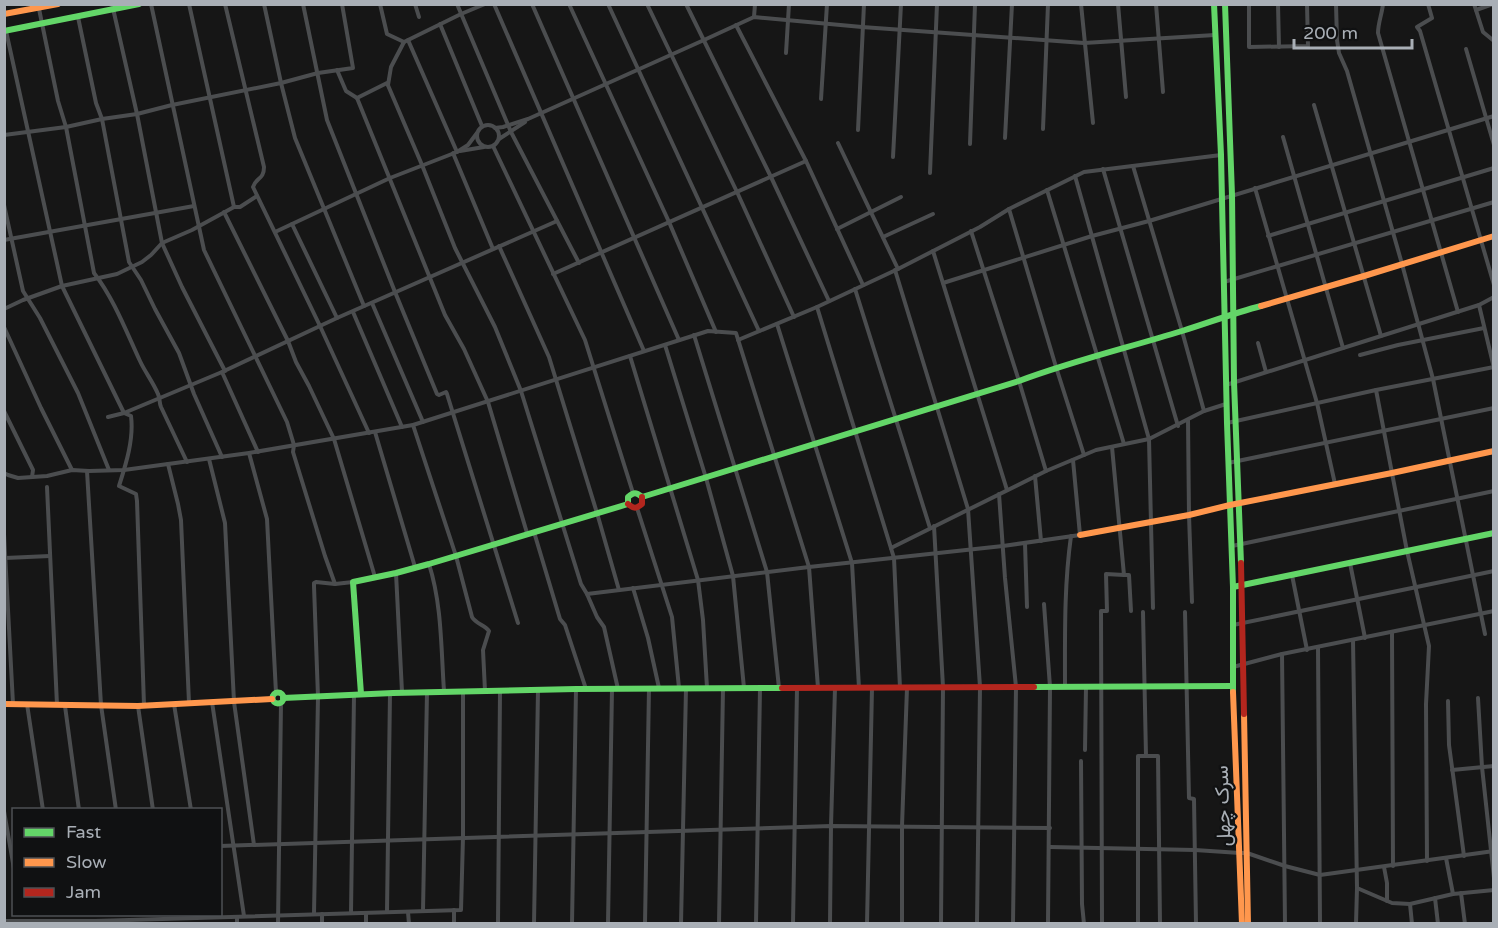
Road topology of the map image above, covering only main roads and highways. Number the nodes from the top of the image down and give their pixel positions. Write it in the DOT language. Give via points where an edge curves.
graph roads {
  1 [pos="58,4"];
  2 [pos="140,4"];
  3 [pos="1214,4"];
  4 [pos="1225,4"];
  5 [pos="39,6"];
  6 [pos="113,7"];
  7 [pos="4,15"];
  8 [pos="5,31"];
  9 [pos="1494,236"];
  10 [pos="1233,314"];
  11 [pos="1225,316"];
  12 [pos="1494,451"];
  13 [pos="642,497"];
  14 [pos="1239,503"];
  15 [pos="628,504"];
  16 [pos="1230,505"];
  17 [pos="1494,533"];
  18 [pos="1080,535"];
  19 [pos="1242,585"];
  20 [pos="1233,587"];
  21 [pos="1233,686"];
  22 [pos="357,694"];
  23 [pos="4,704"];
  24 [pos="1244,853"];
  25 [pos="1242,924"];
  26 [pos="1248,924"];
  1 -- 5 [label="main road"];
  2 -- 6 [label="main road"];
  3 -- 11 [label="main road, سرک چهل"];
  4 -- 10 [label="main road"];
  5 -- 7 [label="main road"];
  6 -- 8 [label="main road"];
  9 -- 10 [label="main road"];
  10 -- 11 [label="main road"];
  10 -- 14 [label="main road"];
  11 -- 13 [label="main road"];
  11 -- 16 [label="main road, سرک چهل"];
  12 -- 14 [label="main road"];
  13 -- 15 [label="main road" via="633,493"];
  13 -- 15 [label="main road" via="637,508"];
  14 -- 16 [label="main road"];
  14 -- 19 [label="main road"];
  15 -- 22 [label="main road" via="429,564 353,582"];
  16 -- 18 [label="main road"];
  16 -- 20 [label="main road, سرک چهل"];
  17 -- 19 [label="main road"];
  19 -- 20 [label="main road"];
  19 -- 24 [label="main road"];
  20 -- 21 [label="main road, سرک چهل"];
  21 -- 22 [label="main road" via="649,688"];
  21 -- 24 [label="main road, سرک چهل"];
  22 -- 23 [label="main road" via="282,700 276,704 274,696 234,702 141,705"];
  24 -- 25 [label="main road, سرک چهل"];
  24 -- 26 [label="main road"];
}
